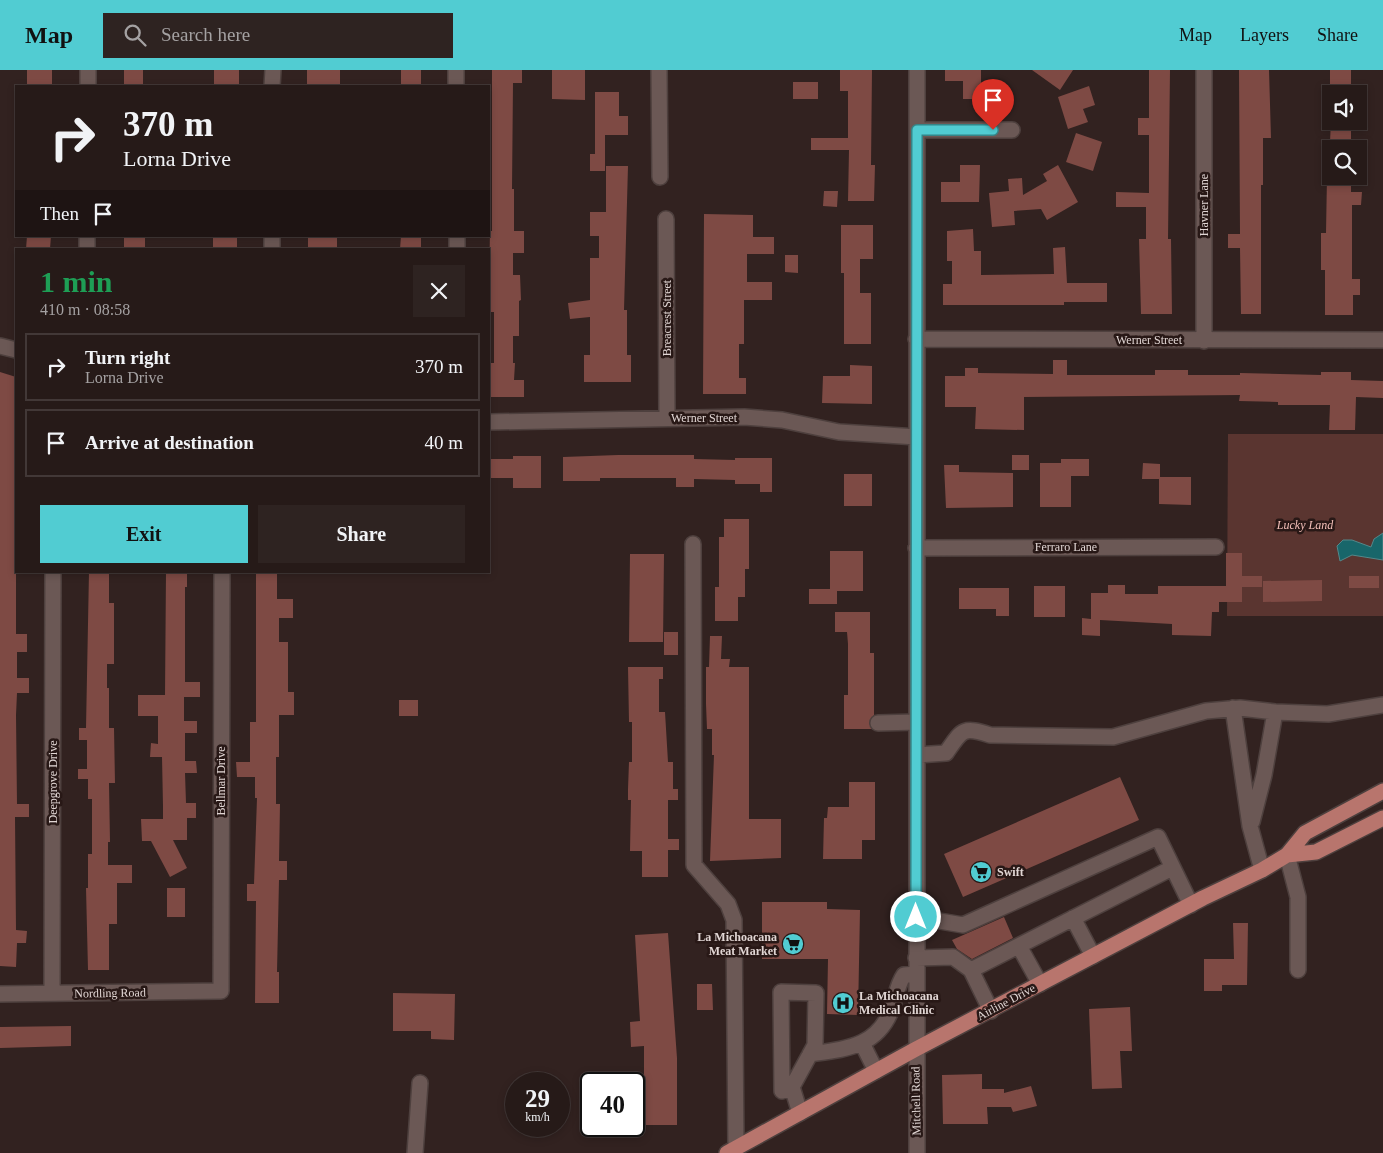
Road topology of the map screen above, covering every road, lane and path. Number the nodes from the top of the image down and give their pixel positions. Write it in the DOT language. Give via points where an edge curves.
graph roads {
  1 [pos="88,70"];
  2 [pos="273,70"];
  3 [pos="456,70"];
  4 [pos="660,70"];
  5 [pos="917,70"];
  6 [pos="1204,70"];
  7 [pos="88,85"];
  8 [pos="272,85"];
  9 [pos="456,85"];
  10 [pos="917,130"];
  11 [pos="1012,130"];
  12 [pos="660,177"];
  13 [pos="666,219"];
  14 [pos="916,339"];
  15 [pos="1383,340"];
  16 [pos="1204,341"];
  17 [pos="0,346"];
  18 [pos="15,350"];
  19 [pos="667,418"];
  20 [pos="490,422"];
  21 [pos="917,437"];
  22 [pos="693,544"];
  23 [pos="1216,547"];
  24 [pos="916,548"];
  25 [pos="54,573"];
  26 [pos="222,573"];
  27 [pos="1383,705"];
  28 [pos="1233,708"];
  29 [pos="1275,712"];
  30 [pos="917,722"];
  31 [pos="878,723"];
  32 [pos="917,755"];
  33 [pos="1383,791"];
  34 [pos="1383,818"];
  35 [pos="1250,826"];
  36 [pos="1287,856"];
  37 [pos="1172,868"];
  38 [pos="1262,870"];
  39 [pos="1191,905"];
  40 [pos="916,917"];
  41 [pos="1074,918"];
  42 [pos="1019,946"];
  43 [pos="1093,956"];
  44 [pos="916,958"];
  45 [pos="972,970"];
  46 [pos="1298,970"];
  47 [pos="916,974"];
  48 [pos="1040,984"];
  49 [pos="221,992"];
  50 [pos="52,993"];
  51 [pos="0,994"];
  52 [pos="991,1011"];
  53 [pos="862,1043"];
  54 [pos="916,1049"];
  55 [pos="810,1054"];
  56 [pos="876,1070"];
  57 [pos="420,1083"];
  58 [pos="792,1087"];
  59 [pos="800,1112"];
  60 [pos="731,1151"];
  61 [pos="415,1153"];
  62 [pos="917,1153"];
  1 -- 7 [label="street"];
  2 -- 8 [label="street"];
  3 -- 9 [label="street"];
  4 -- 12 [label="street"];
  5 -- 10 [label="street, Mitchell Road"];
  6 -- 16 [label="street, Havner Lane"];
  10 -- 11 [label="street"];
  10 -- 14 [label="street, Mitchell Road"];
  13 -- 19 [label="street, Breacrest Street"];
  14 -- 16 [label="street, Werner Street"];
  14 -- 21 [label="street, Mitchell Road"];
  15 -- 16 [label="street, Werner Street"];
  17 -- 18 [label="street"];
  19 -- 20 [label="street, Werner Street"];
  19 -- 21 [label="street, Werner Street" via="744,417 782,420 839,432"];
  21 -- 24 [label="street, Mitchell Road"];
  22 -- 60 [label="street" via="694,866 728,904 734,920"];
  23 -- 24 [label="street, Ferraro Lane"];
  24 -- 30 [label="street, Mitchell Road"];
  25 -- 50 [label="street, Deepgrove Drive"];
  26 -- 49 [label="street, Bellmar Drive"];
  27 -- 29 [label="street" via="1328,714"];
  28 -- 29 [label="street"];
  28 -- 32 [label="street" via="1206,711 1113,737 990,735 972,729 959,734 946,753"];
  28 -- 35 [label="street"];
  29 -- 35 [label="street" via="1264,775"];
  30 -- 31 [label="street"];
  30 -- 32 [label="street, Mitchell Road"];
  32 -- 40 [label="street, Mitchell Road"];
  33 -- 36 [label="main road, Airline Drive" via="1305,832"];
  34 -- 36 [label="main road, Airline Drive" via="1316,852"];
  35 -- 38 [label="street"];
  36 -- 38 [label="main road, Airline Drive"];
  36 -- 46 [label="street" via="1298,897"];
  37 -- 39 [label="street"];
  37 -- 40 [label="street" via="1158,837 964,925"];
  37 -- 41 [label="street"];
  38 -- 39 [label="main road, Airline Drive"];
  39 -- 43 [label="main road, Airline Drive"];
  40 -- 44 [label="street, Mitchell Road"];
  41 -- 42 [label="street"];
  41 -- 43 [label="street"];
  42 -- 45 [label="street"];
  42 -- 48 [label="street"];
  43 -- 48 [label="main road, Airline Drive"];
  44 -- 45 [label="street" via="953,957"];
  44 -- 47 [label="street, Mitchell Road"];
  45 -- 52 [label="street"];
  47 -- 53 [label="street" via="904,975 889,1017 875,1036"];
  47 -- 54 [label="street, Mitchell Road"];
  48 -- 52 [label="main road, Airline Drive"];
  49 -- 50 [label="street, Nordling Road"];
  50 -- 51 [label="street, Nordling Road"];
  52 -- 54 [label="main road, Airline Drive"];
  53 -- 55 [label="street"];
  53 -- 56 [label="street"];
  54 -- 56 [label="main road, Airline Drive"];
  54 -- 62 [label="street, Mitchell Road"];
  55 -- 58 [label="street"];
  55 -- 58 [label="street" via="815,1045 816,993 781,992 782,1091"];
  56 -- 59 [label="main road, Airline Drive"];
  57 -- 61 [label="street"];
  58 -- 59 [label="street"];
  59 -- 60 [label="main road, Airline Drive"];
}
